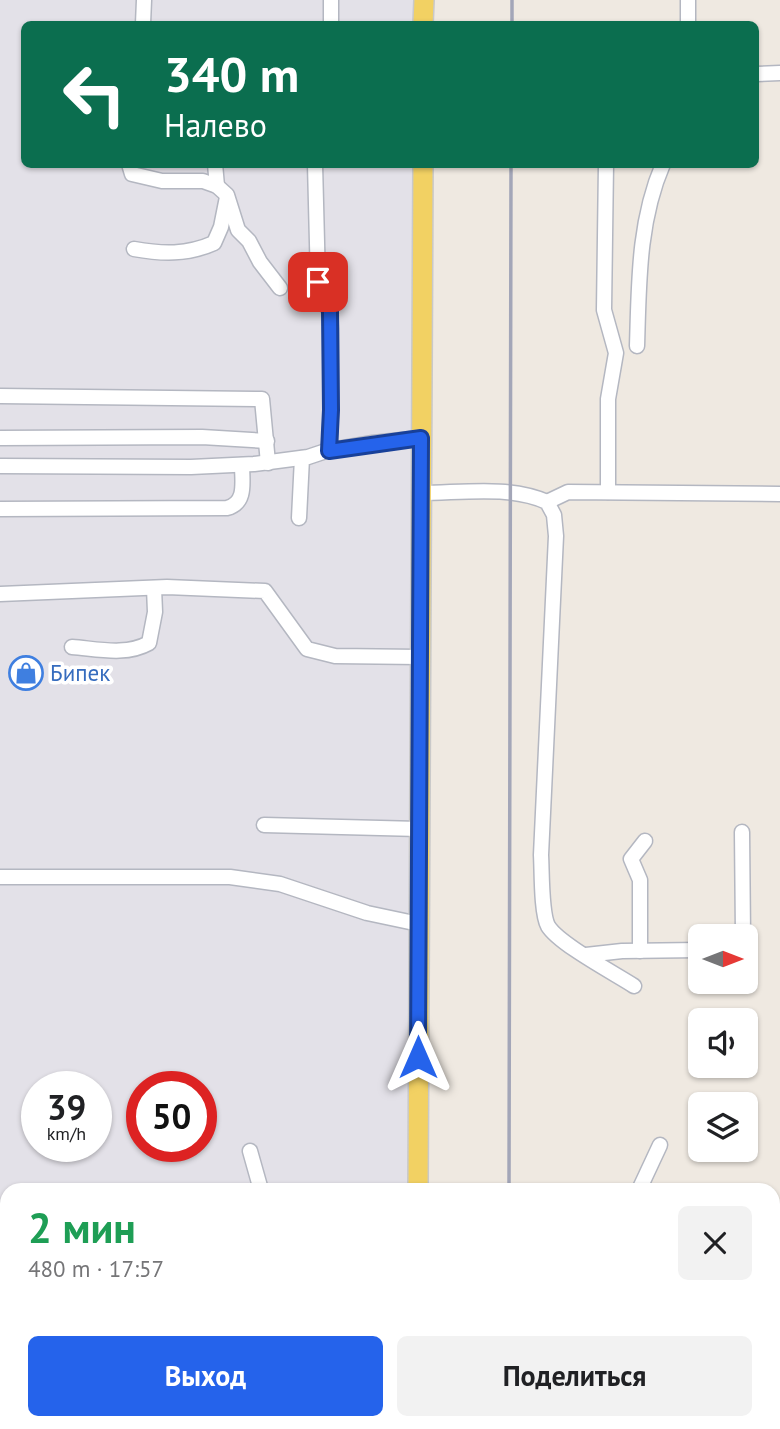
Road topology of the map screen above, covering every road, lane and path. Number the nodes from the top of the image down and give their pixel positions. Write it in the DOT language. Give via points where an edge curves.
graph roads {
  1 [pos="144,0"];
  2 [pos="331,0"];
  3 [pos="424,0"];
  4 [pos="688,0"];
  5 [pos="143,21"];
  6 [pos="331,21"];
  7 [pos="423,21"];
  8 [pos="688,21"];
  9 [pos="780,73"];
  10 [pos="759,74"];
  11 [pos="130,168"];
  12 [pos="216,168"];
  13 [pos="315,168"];
  14 [pos="423,168"];
  15 [pos="606,168"];
  16 [pos="661,168"];
  17 [pos="222,191"];
  18 [pos="134,249"];
  19 [pos="280,288"];
  20 [pos="637,346"];
  21 [pos="0,396"];
  22 [pos="0,438"];
  23 [pos="421,438"];
  24 [pos="267,441"];
  25 [pos="329,451"];
  26 [pos="302,458"];
  27 [pos="268,463"];
  28 [pos="242,465"];
  29 [pos="0,466"];
  30 [pos="608,492"];
  31 [pos="421,493"];
  32 [pos="780,494"];
  33 [pos="547,502"];
  34 [pos="0,509"];
  35 [pos="299,518"];
  36 [pos="153,588"];
  37 [pos="0,594"];
  38 [pos="72,647"];
  39 [pos="420,657"];
  40 [pos="264,825"];
  41 [pos="419,829"];
  42 [pos="742,832"];
  43 [pos="645,841"];
  44 [pos="0,877"];
  45 [pos="419,924"];
  46 [pos="743,924"];
  47 [pos="688,950"];
  48 [pos="640,951"];
  49 [pos="586,955"];
  50 [pos="634,986"];
  51 [pos="660,1145"];
  52 [pos="250,1151"];
  53 [pos="646,1173"];
  54 [pos="259,1183"];
  55 [pos="418,1183"];
  56 [pos="642,1183"];
  57 [pos="647,1183"];
  1 -- 5 [label="street"];
  2 -- 6 [label="street"];
  3 -- 7 [label="main road"];
  4 -- 8 [label="street"];
  9 -- 10 [label="street"];
  11 -- 17 [label="street" via="140,178 203,181"];
  12 -- 17 [label="street"];
  13 -- 25 [label="street" via="318,282 330,311 331,329"];
  14 -- 23 [label="main road"];
  15 -- 30 [label="street" via="604,310 616,353 608,399"];
  16 -- 20 [label="street" via="640,248"];
  17 -- 18 [label="street" via="221,227 214,243 189,252"];
  17 -- 19 [label="street" via="238,230"];
  21 -- 24 [label="street" via="262,399"];
  22 -- 24 [label="street"];
  23 -- 25 [label="street"];
  23 -- 31 [label="main road"];
  24 -- 27 [label="street"];
  25 -- 26 [label="street"];
  26 -- 27 [label="street"];
  26 -- 35 [label="street"];
  27 -- 28 [label="street"];
  28 -- 29 [label="street"];
  28 -- 34 [label="street" via="241,499 228,509"];
  30 -- 32 [label="street"];
  30 -- 33 [label="street" via="568,492"];
  31 -- 33 [label="street" via="511,493"];
  31 -- 39 [label="main road"];
  33 -- 49 [label="street" via="556,536 543,892 548,925"];
  36 -- 37 [label="street"];
  36 -- 38 [label="street" via="155,612 149,643 124,652"];
  36 -- 39 [label="street" via="265,591 307,649 335,656"];
  39 -- 41 [label="main road"];
  40 -- 41 [label="street"];
  41 -- 45 [label="main road"];
  42 -- 46 [label="street"];
  43 -- 48 [label="street" via="631,859 640,880"];
  44 -- 45 [label="street" via="230,877 280,884 367,913"];
  45 -- 55 [label="main road"];
  47 -- 48 [label="street"];
  48 -- 49 [label="street"];
  49 -- 50 [label="street"];
  51 -- 53 [label="street"];
  52 -- 54 [label="street"];
  53 -- 56 [label="street"];
  53 -- 57 [label="street"];
}
